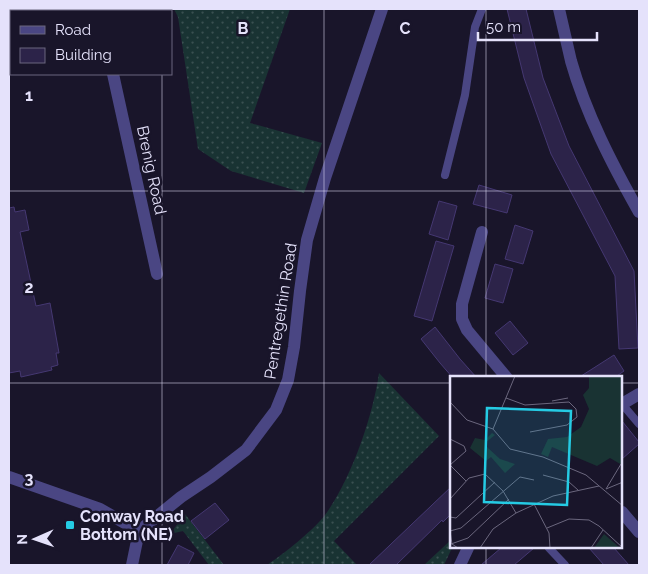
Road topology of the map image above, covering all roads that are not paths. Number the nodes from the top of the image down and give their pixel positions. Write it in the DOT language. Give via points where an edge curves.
graph roads {
  1 [pos="382,9"];
  2 [pos="482,9"];
  3 [pos="559,9"];
  4 [pos="113,75"];
  5 [pos="445,175"];
  6 [pos="639,212"];
  7 [pos="482,232"];
  8 [pos="157,274"];
  9 [pos="505,376"];
  10 [pos="639,394"];
  11 [pos="623,403"];
  12 [pos="623,405"];
  13 [pos="639,424"];
  14 [pos="9,477"];
  15 [pos="623,513"];
  16 [pos="139,531"];
  17 [pos="639,532"];
  18 [pos="468,549"];
  19 [pos="551,549"];
  20 [pos="132,565"];
  21 [pos="460,565"];
  22 [pos="565,565"];
  1 -- 16 [label="street, Pentregethin Road" via="324,178 307,240 288,380 276,410 246,450"];
  2 -- 5 [label="lane" via="474,27 465,95"];
  3 -- 6 [label="street" via="586,104 614,169"];
  4 -- 8 [label="street, Brenig Road"];
  7 -- 9 [label="street" via="462,304 462,319 467,330"];
  10 -- 11 [label="street"];
  12 -- 13 [label="lane"];
  14 -- 16 [label="street" via="100,510"];
  15 -- 17 [label="street"];
  16 -- 20 [label="street"];
  18 -- 21 [label="street"];
  19 -- 22 [label="lane"];
}
